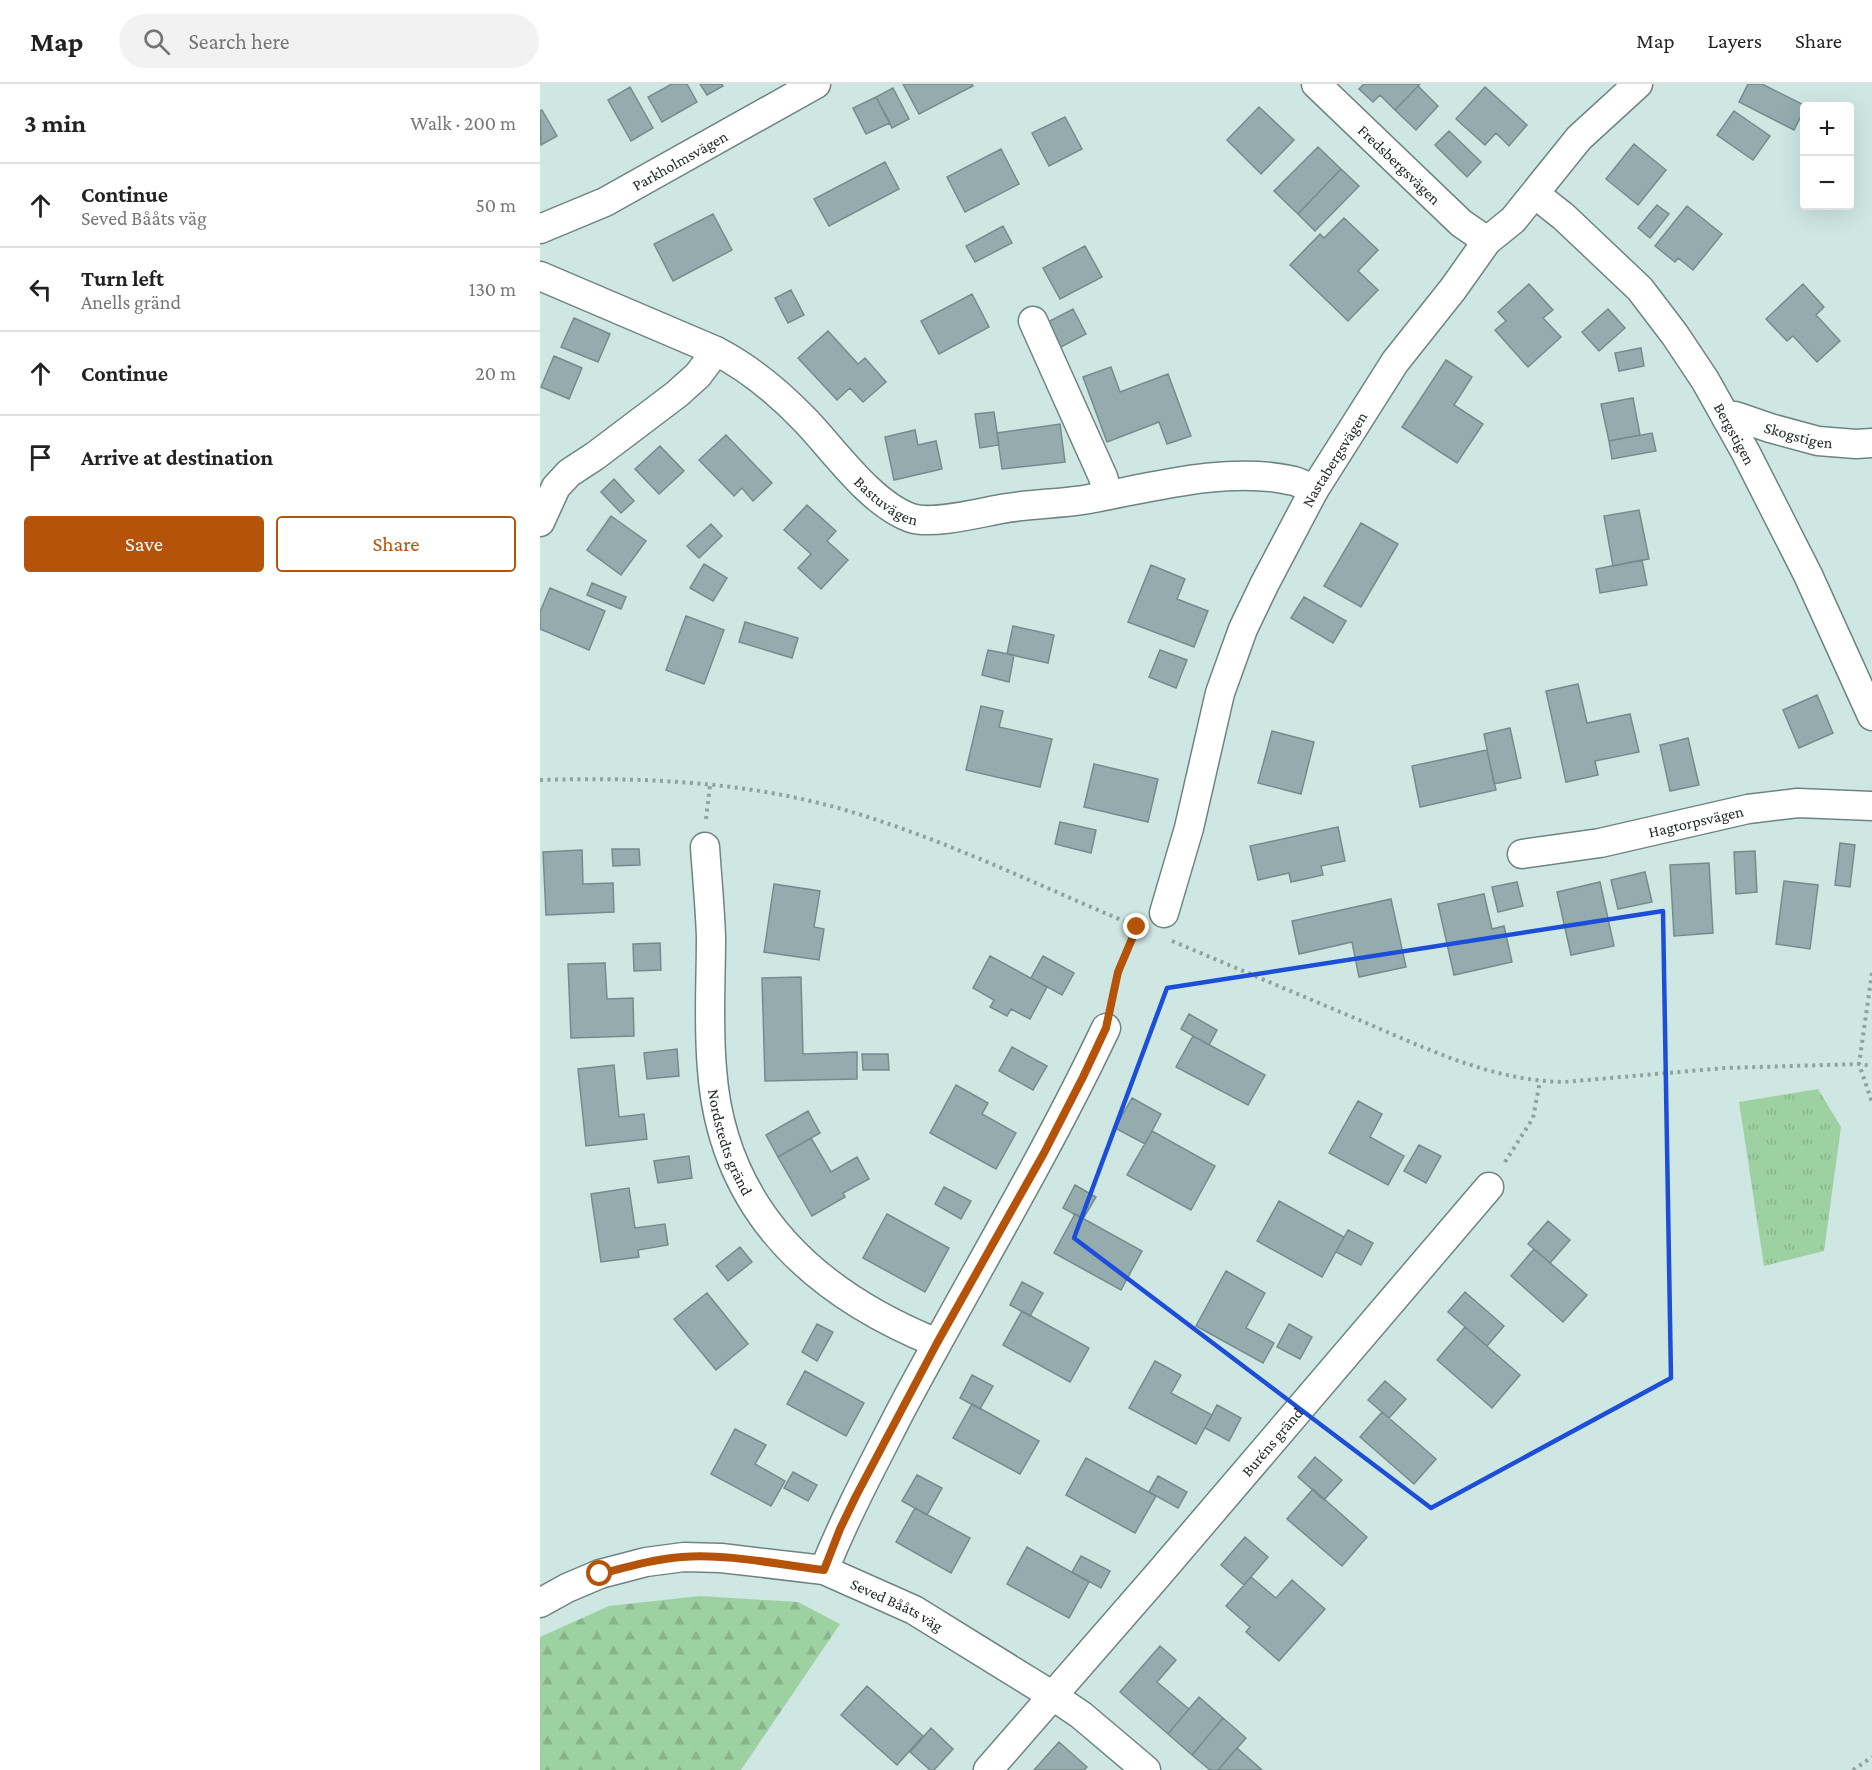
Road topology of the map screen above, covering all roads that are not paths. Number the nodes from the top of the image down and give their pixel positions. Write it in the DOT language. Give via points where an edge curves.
graph roads {
  1 [pos="816,84"];
  2 [pos="1316,84"];
  3 [pos="1638,84"];
  4 [pos="1535,194"];
  5 [pos="540,229"];
  6 [pos="1487,241"];
  7 [pos="540,276"];
  8 [pos="1033,321"];
  9 [pos="716,351"];
  10 [pos="1727,418"];
  11 [pos="1872,443"];
  12 [pos="1314,490"];
  13 [pos="1108,495"];
  14 [pos="540,522"];
  15 [pos="1872,716"];
  16 [pos="1872,806"];
  17 [pos="705,847"];
  18 [pos="1522,854"];
  19 [pos="1156,926"];
  20 [pos="1106,1028"];
  21 [pos="1489,1187"];
  22 [pos="937,1343"];
  23 [pos="824,1570"];
  24 [pos="540,1603"];
  25 [pos="1053,1696"];
  26 [pos="988,1770"];
  27 [pos="1146,1770"];
  1 -- 5 [label="street, Parkholmsvägen" via="605,202"];
  2 -- 6 [label="street, Fredsbergsvägen" via="1461,223"];
  3 -- 4 [label="street, Nastabergsvägen" via="1579,138"];
  4 -- 6 [label="street, Nastabergsvägen" via="1513,220"];
  4 -- 10 [label="street, Bergstigen" via="1640,289 1675,334"];
  6 -- 12 [label="street, Nastabergsvägen" via="1395,362"];
  7 -- 9 [label="street, Bastuvägen"];
  8 -- 13 [label="street"];
  9 -- 13 [label="street, Bastuvägen" via="768,384 855,476 912,518 938,520"];
  9 -- 14 [label="street" via="677,394 569,473 556,487"];
  10 -- 11 [label="street, Skogstigen" via="1744,418 1818,441"];
  10 -- 15 [label="street, Bergstigen" via="1808,575"];
  12 -- 13 [label="street, Bastuvägen" via="1292,480 1259,475"];
  12 -- 19 [label="street, Nastabergsvägen" via="1243,628 1220,693 1189,828"];
  16 -- 18 [label="street, Hagtorpsvägen" via="1798,803 1748,809 1600,843"];
  17 -- 22 [label="street, Nordstedts gränd" via="711,936 712,1070 723,1135 732,1162 756,1209 796,1256 873,1314"];
  20 -- 22 [label="street" via="1044,1153"];
  21 -- 25 [label="street, Buréns gränd"];
  22 -- 23 [label="street" via="856,1496"];
  23 -- 24 [label="street, Seved Bååts väg" via="684,1557 600,1574"];
  23 -- 25 [label="street, Seved Bååts väg" via="914,1610"];
  25 -- 26 [label="street, Buréns gränd"];
  25 -- 27 [label="street, Seved Bååts väg"];
}
